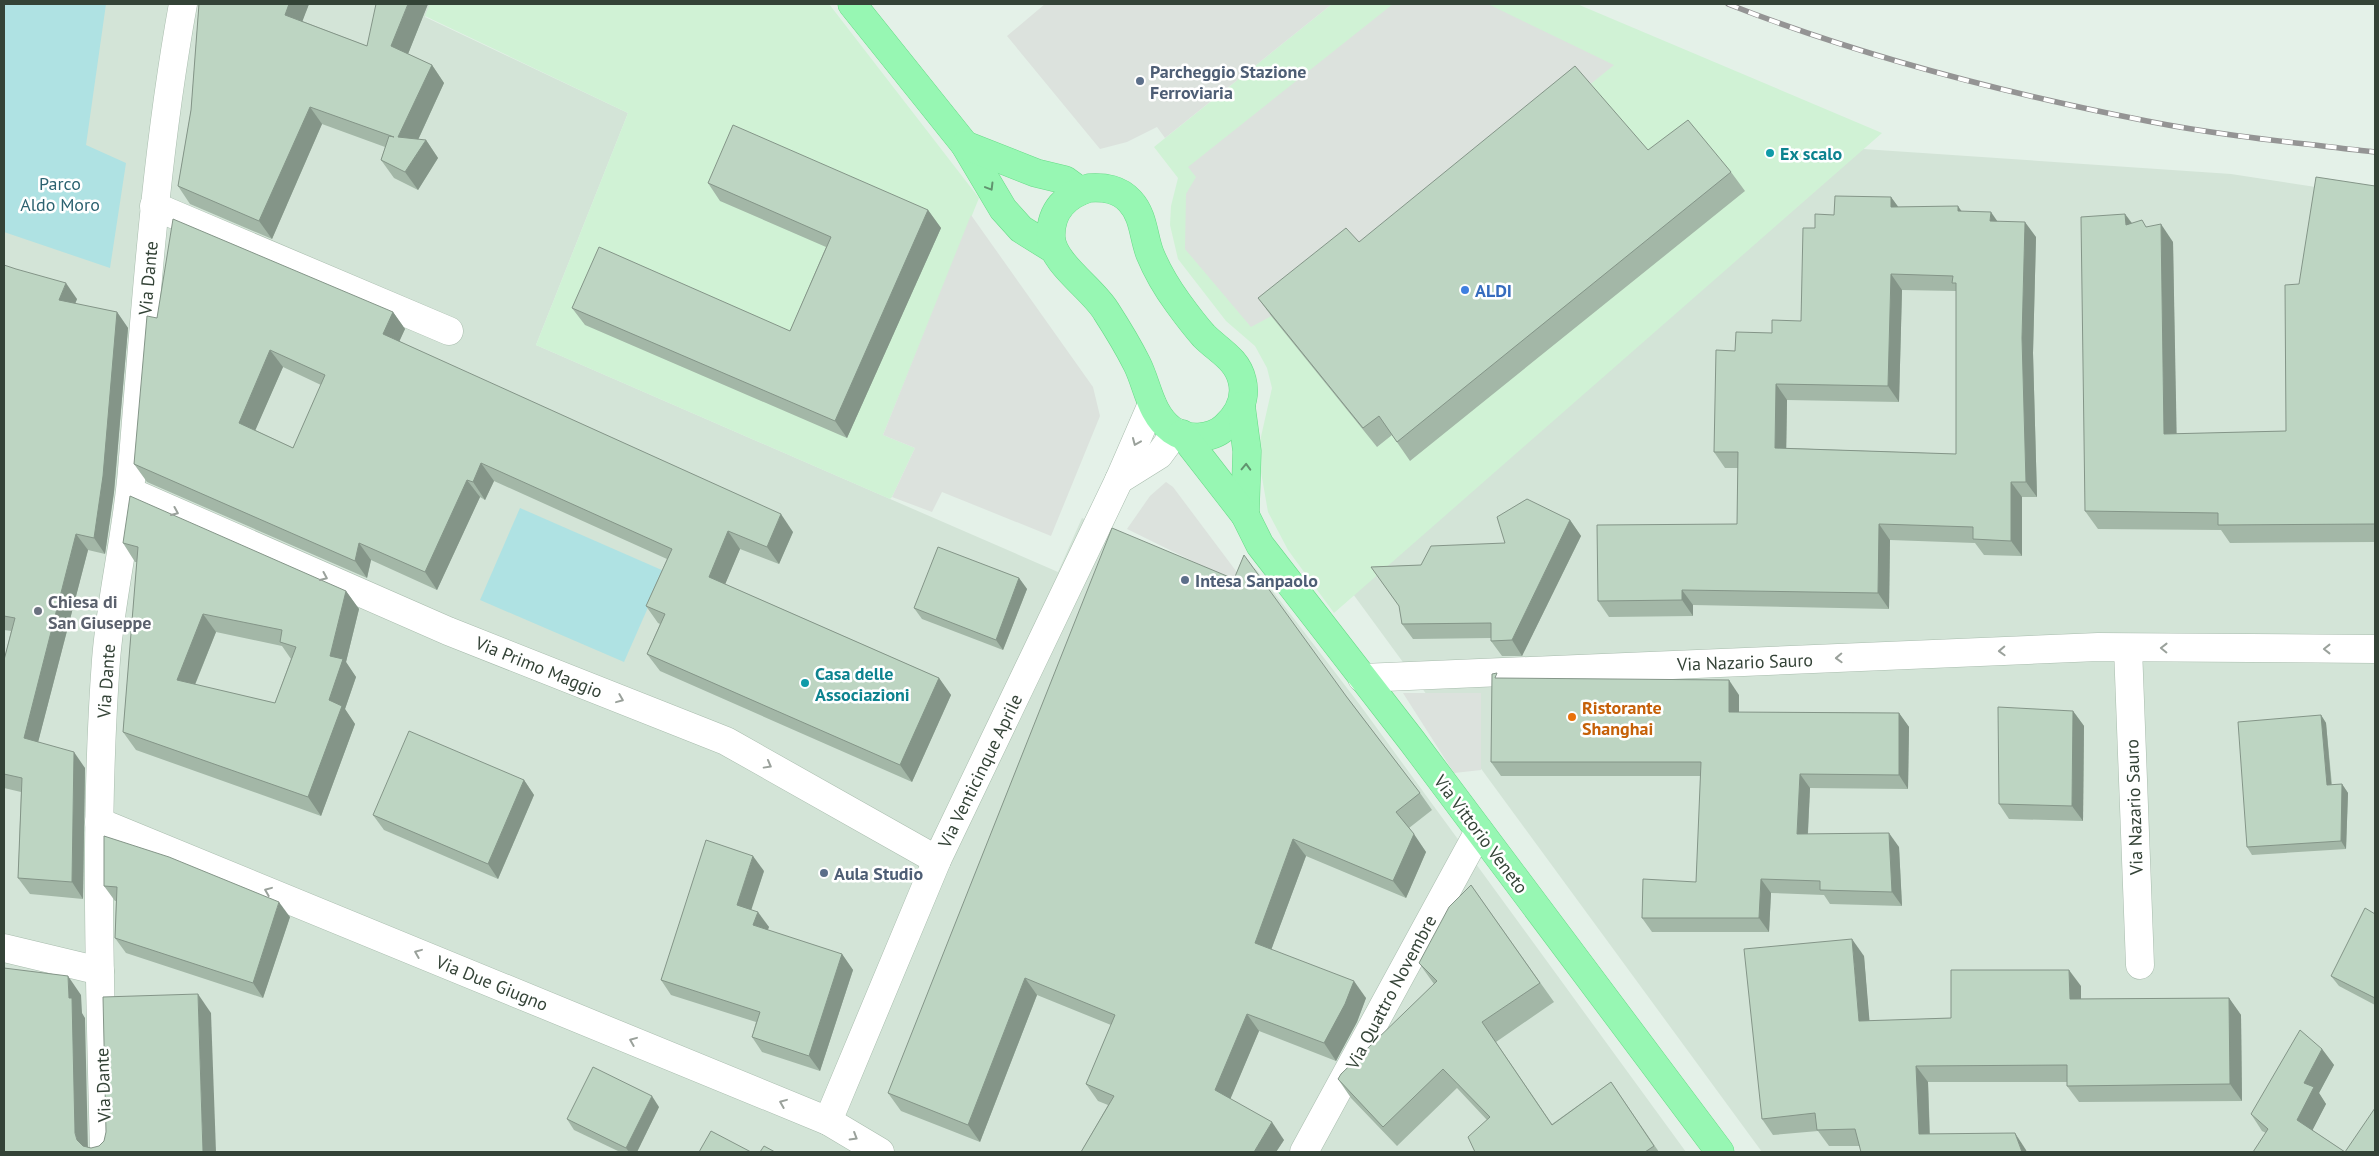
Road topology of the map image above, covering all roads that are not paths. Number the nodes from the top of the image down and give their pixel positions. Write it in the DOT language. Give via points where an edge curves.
graph roads {
  1 [pos="183,4"];
  2 [pos="852,4"];
  3 [pos="966,145"];
  4 [pos="1080,191"];
  5 [pos="154,206"];
  6 [pos="1053,249"];
  7 [pos="449,331"];
  8 [pos="1152,404"];
  9 [pos="1241,406"];
  10 [pos="1179,433"];
  11 [pos="1119,480"];
  12 [pos="130,492"];
  13 [pos="1245,515"];
  14 [pos="2128,648"];
  15 [pos="2375,649"];
  16 [pos="1362,678"];
  17 [pos="99,822"];
  18 [pos="1478,831"];
  19 [pos="937,860"];
  20 [pos="4,948"];
  21 [pos="2140,966"];
  22 [pos="100,971"];
  23 [pos="828,1121"];
  24 [pos="104,1152"];
  25 [pos="880,1152"];
  26 [pos="1304,1152"];
  27 [pos="1720,1152"];
  1 -- 5 [label="street, Via Dante" via="168,85"];
  2 -- 3 [label="main road, Via Vittorio Veneto"];
  3 -- 4 [label="main road, Via Vittorio Veneto" via="1036,173 1064,180"];
  3 -- 6 [label="main road, Via Vittorio Veneto, one-way" via="1003,209 1022,229"];
  4 -- 6 [label="main road" via="1065,200 1055,213"];
  4 -- 9 [label="main road, Via Vittorio Veneto" via="1108,188 1128,199 1136,208 1157,270 1203,334 1239,370 1244,387"];
  5 -- 7 [label="street"];
  5 -- 12 [label="street, Via Dante"];
  6 -- 8 [label="main road, Via Vittorio Veneto" via="1061,263 1106,310 1138,365"];
  8 -- 10 [label="main road, Via Vittorio Veneto" via="1159,418"];
  8 -- 11 [label="street, Via Venticinque Aprile, one-way"];
  9 -- 10 [label="main road" via="1222,430 1203,436"];
  13 -- 9 [label="main road, Via Vittorio Veneto, one-way" via="1247,451"];
  10 -- 11 [label="street" via="1159,455"];
  10 -- 13 [label="main road, Via Vittorio Veneto"];
  11 -- 19 [label="street, Via Venticinque Aprile"];
  12 -- 17 [label="street, Via Dante" via="106,658"];
  12 -- 19 [label="street, Via Primo Maggio, one-way" via="448,631 726,741"];
  13 -- 16 [label="main road, Via Vittorio Veneto" via="1260,545"];
  15 -- 14 [label="street, Via Nazario Sauro, one-way"];
  14 -- 16 [label="street, Via Nazario Sauro, one-way"];
  14 -- 21 [label="street, Via Nazario Sauro"];
  16 -- 18 [label="main road, Via Vittorio Veneto"];
  17 -- 22 [label="street, Via Dante"];
  23 -- 17 [label="street, Via Due Giugno, one-way"];
  18 -- 26 [label="street, Via Quattro Novembre"];
  18 -- 27 [label="main road, Via Vittorio Veneto"];
  19 -- 23 [label="street, Via Venticinque Aprile"];
  20 -- 22 [label="street"];
  22 -- 24 [label="street, Via Dante"];
  23 -- 25 [label="street, Via Due Giugno, one-way"];
}
